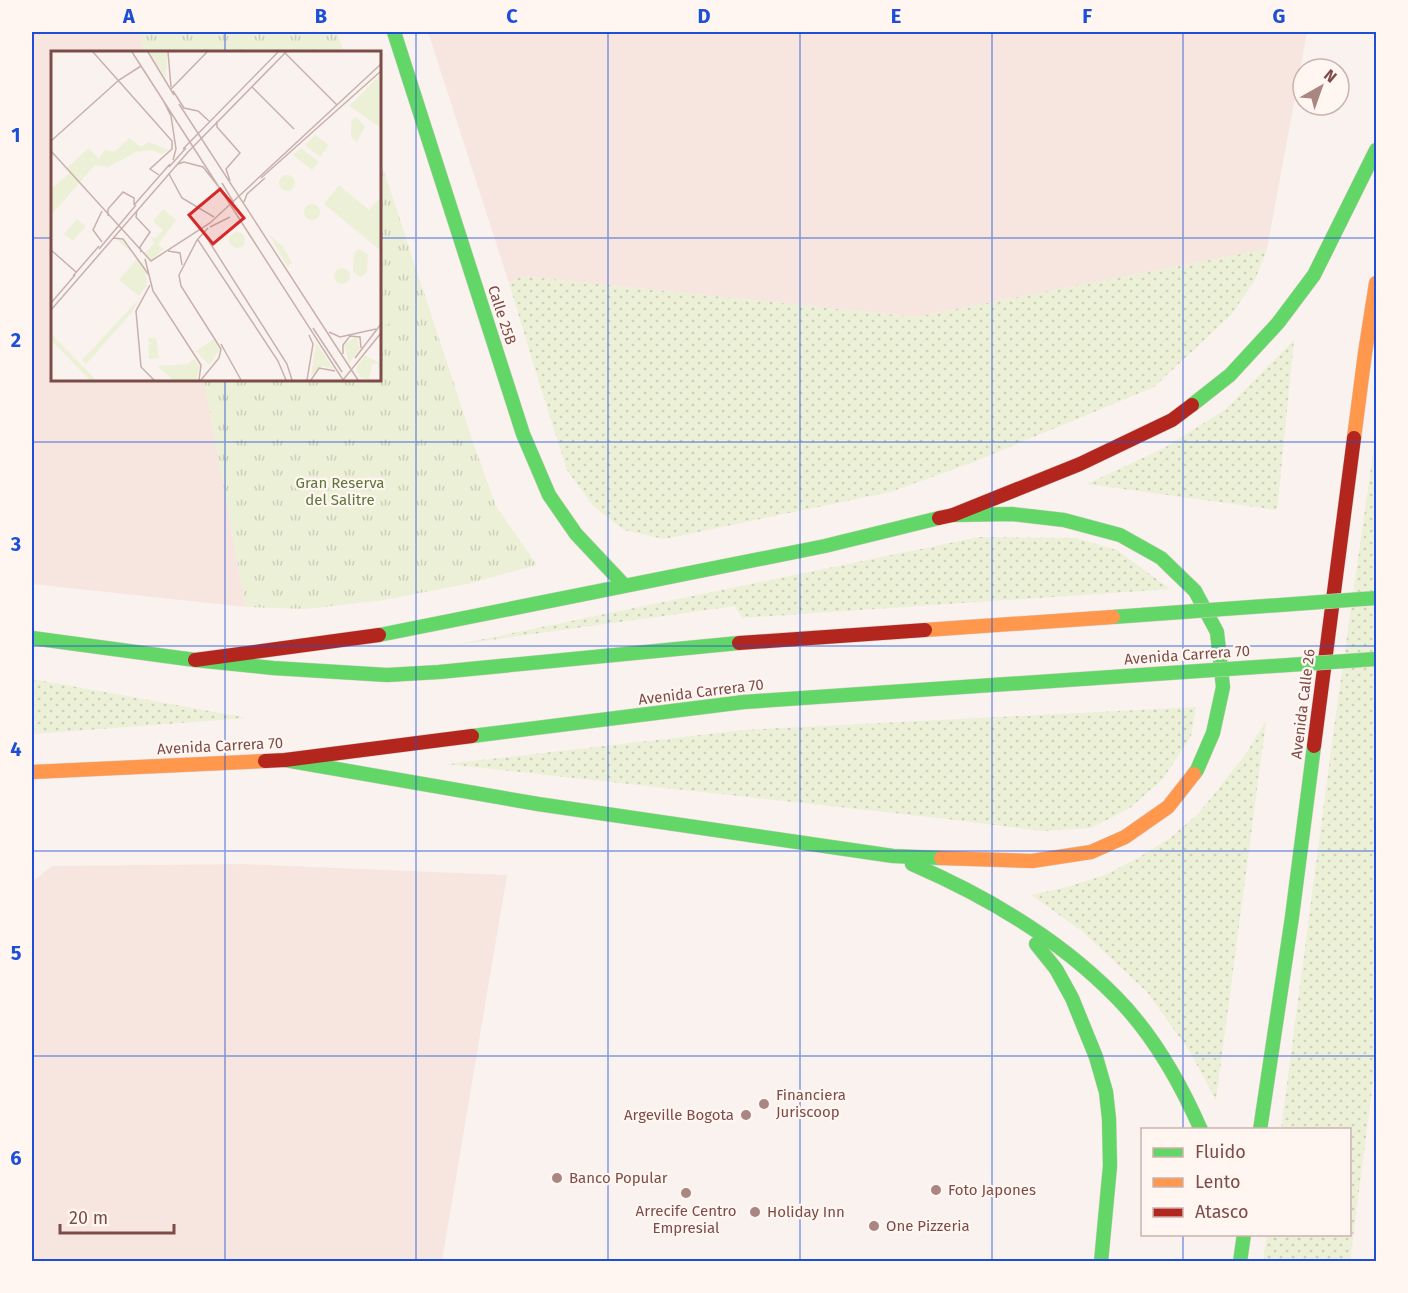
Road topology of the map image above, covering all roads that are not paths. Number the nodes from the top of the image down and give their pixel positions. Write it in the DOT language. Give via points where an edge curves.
graph roads {
  1 [pos="394,32"];
  2 [pos="1377,150"];
  3 [pos="1377,283"];
  4 [pos="953,514"];
  5 [pos="624,585"];
  6 [pos="1377,598"];
  7 [pos="32,638"];
  8 [pos="1377,659"];
  9 [pos="195,660"];
  10 [pos="285,760"];
  11 [pos="32,772"];
  12 [pos="893,856"];
  13 [pos="1004,910"];
  14 [pos="1200,1128"];
  15 [pos="1260,1128"];
  16 [pos="1245,1236"];
  17 [pos="1101,1262"];
  18 [pos="1240,1262"];
  1 -- 5 [label="main road, Calle 25B" via="523,434 549,495 576,534"];
  2 -- 4 [label="main road" via="1314,275 1278,323 1230,375 1172,420 1080,464"];
  3 -- 15 [label="main road, Avenida Calle 26"];
  4 -- 5 [label="main road" via="825,546"];
  4 -- 12 [label="main road" via="1012,514 1064,520 1120,535 1161,558 1195,591 1217,632 1223,687 1213,733 1197,770 1168,807 1125,837 1090,852 1032,861"];
  5 -- 9 [label="main road" via="368,637"];
  6 -- 9 [label="main road, bridge" via="740,643 387,675"];
  7 -- 9 [label="main road"];
  8 -- 10 [label="main road, Avenida Carrera 70, bridge" via="744,702"];
  10 -- 11 [label="main road, Avenida Carrera 70"];
  10 -- 12 [label="main road" via="538,804"];
  12 -- 13 [label="main road" via="952,881"];
  13 -- 14 [label="main road" via="1065,952 1113,993 1177,1078"];
  13 -- 17 [label="main road" via="1056,969 1092,1047 1106,1092 1110,1166"];
  16 -- 18 [label="main road"];
}
